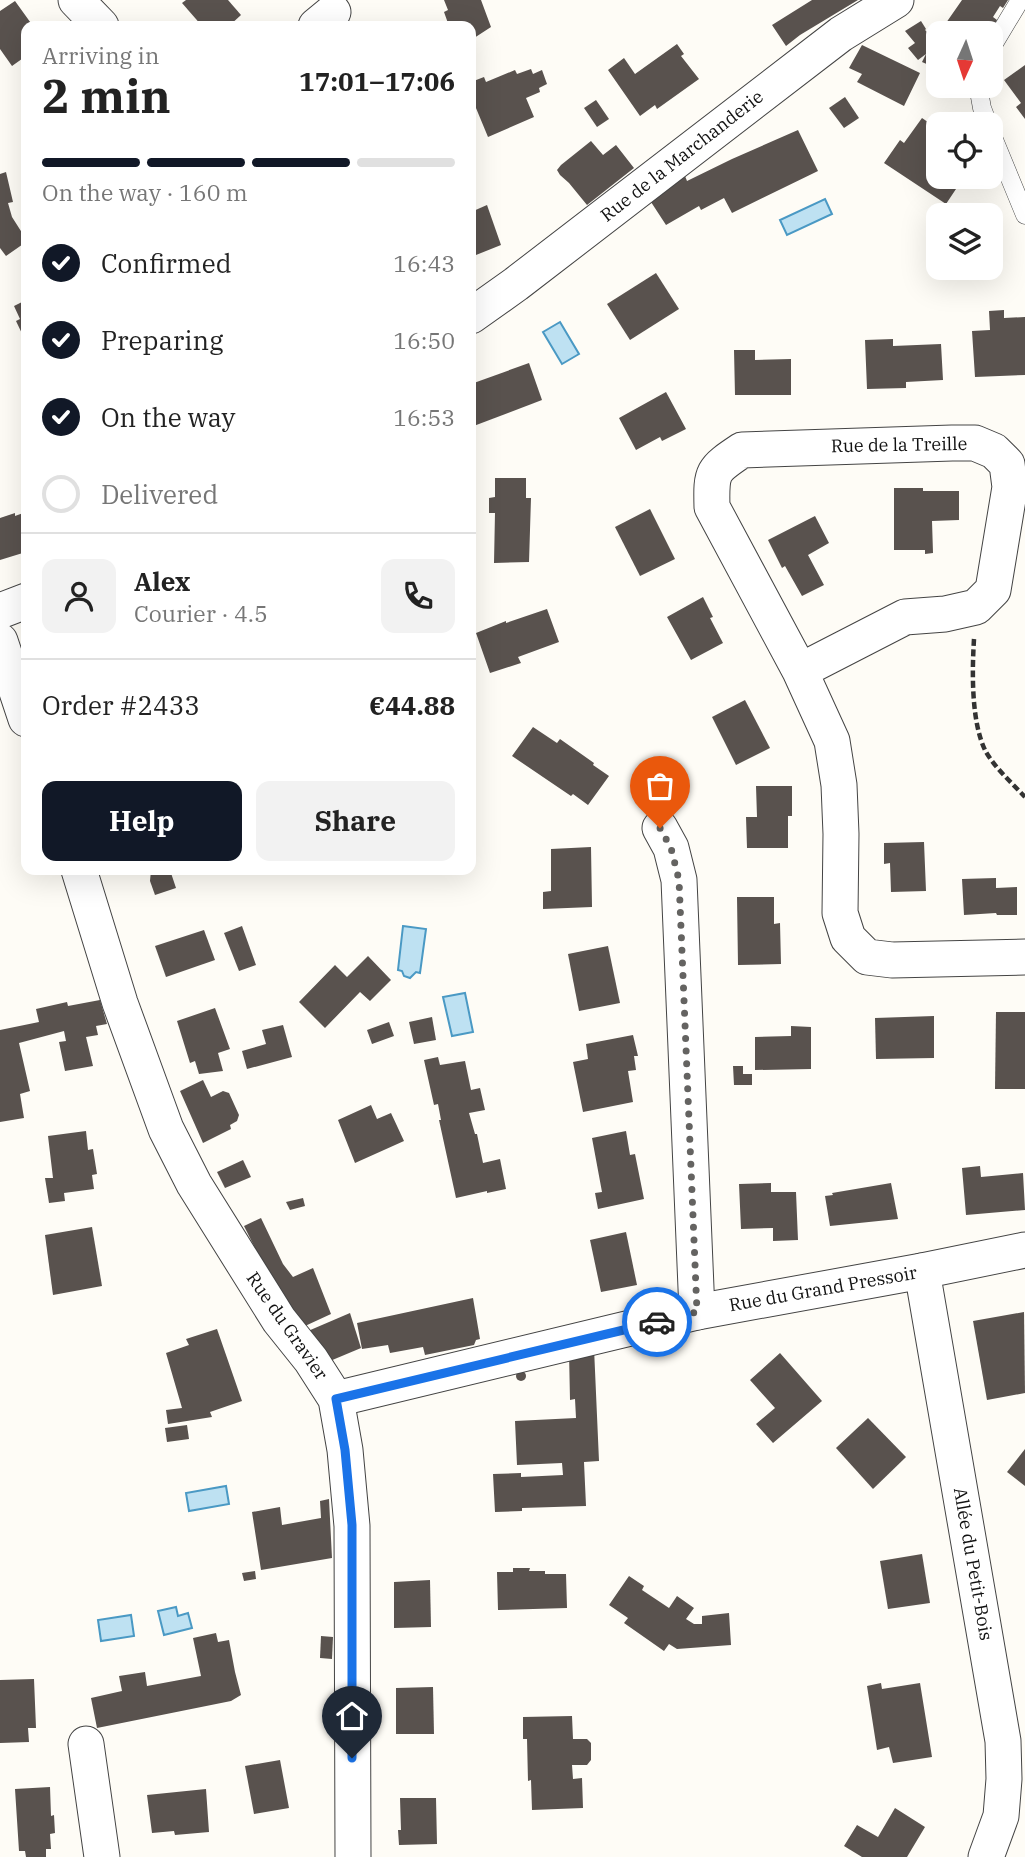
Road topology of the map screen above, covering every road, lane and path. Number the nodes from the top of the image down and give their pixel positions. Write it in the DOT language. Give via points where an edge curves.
graph roads {
  1 [pos="76,0"];
  2 [pos="108,0"];
  3 [pos="896,0"];
  4 [pos="1020,0"];
  5 [pos="96,21"];
  6 [pos="114,21"];
  7 [pos="1003,28"];
  8 [pos="1003,162"];
  9 [pos="1025,215"];
  10 [pos="476,312"];
  11 [pos="21,603"];
  12 [pos="976,607"];
  13 [pos="0,611"];
  14 [pos="0,641"];
  15 [pos="800,671"];
  16 [pos="21,704"];
  17 [pos="1025,797"];
  18 [pos="660,828"];
  19 [pos="81,875"];
  20 [pos="1025,957"];
  21 [pos="1025,1250"];
  22 [pos="922,1271"];
  23 [pos="697,1312"];
  24 [pos="336,1399"];
  25 [pos="86,1744"];
  26 [pos="102,1857"];
  27 [pos="353,1857"];
  28 [pos="986,1857"];
  1 -- 5 [label="street"];
  2 -- 6 [label="street"];
  3 -- 10 [label="street, Rue de la Marchanderie" via="841,34"];
  4 -- 7 [label="lane"];
  8 -- 9 [label="lane"];
  11 -- 13 [label="street"];
  12 -- 15 [label="street" via="905,617"];
  12 -- 15 [label="street, Rue de la Treille" via="993,590 1010,487 1007,464 994,450 964,443 741,450 719,465 711,482 712,507"];
  12 -- 17 [label="path" via="972,669 980,737 995,765"];
  14 -- 16 [label="street"];
  15 -- 20 [label="street, Rue de la Treille" via="832,741 839,785 840,913 848,938 867,957 892,960"];
  18 -- 23 [label="street" via="679,880"];
  19 -- 24 [label="street, Rue du Gravier" via="166,1129 194,1184 279,1320"];
  21 -- 22 [label="street, Rue du Grand Pressoir"];
  22 -- 23 [label="street, Rue du Grand Pressoir"];
  22 -- 28 [label="street, Allée du Petit-Bois" via="1003,1741 1000,1816"];
  23 -- 24 [label="street, Rue du Grand Pressoir"];
  24 -- 27 [label="street, Rue du Gravier" via="352,1525"];
  25 -- 26 [label="street"];
}
